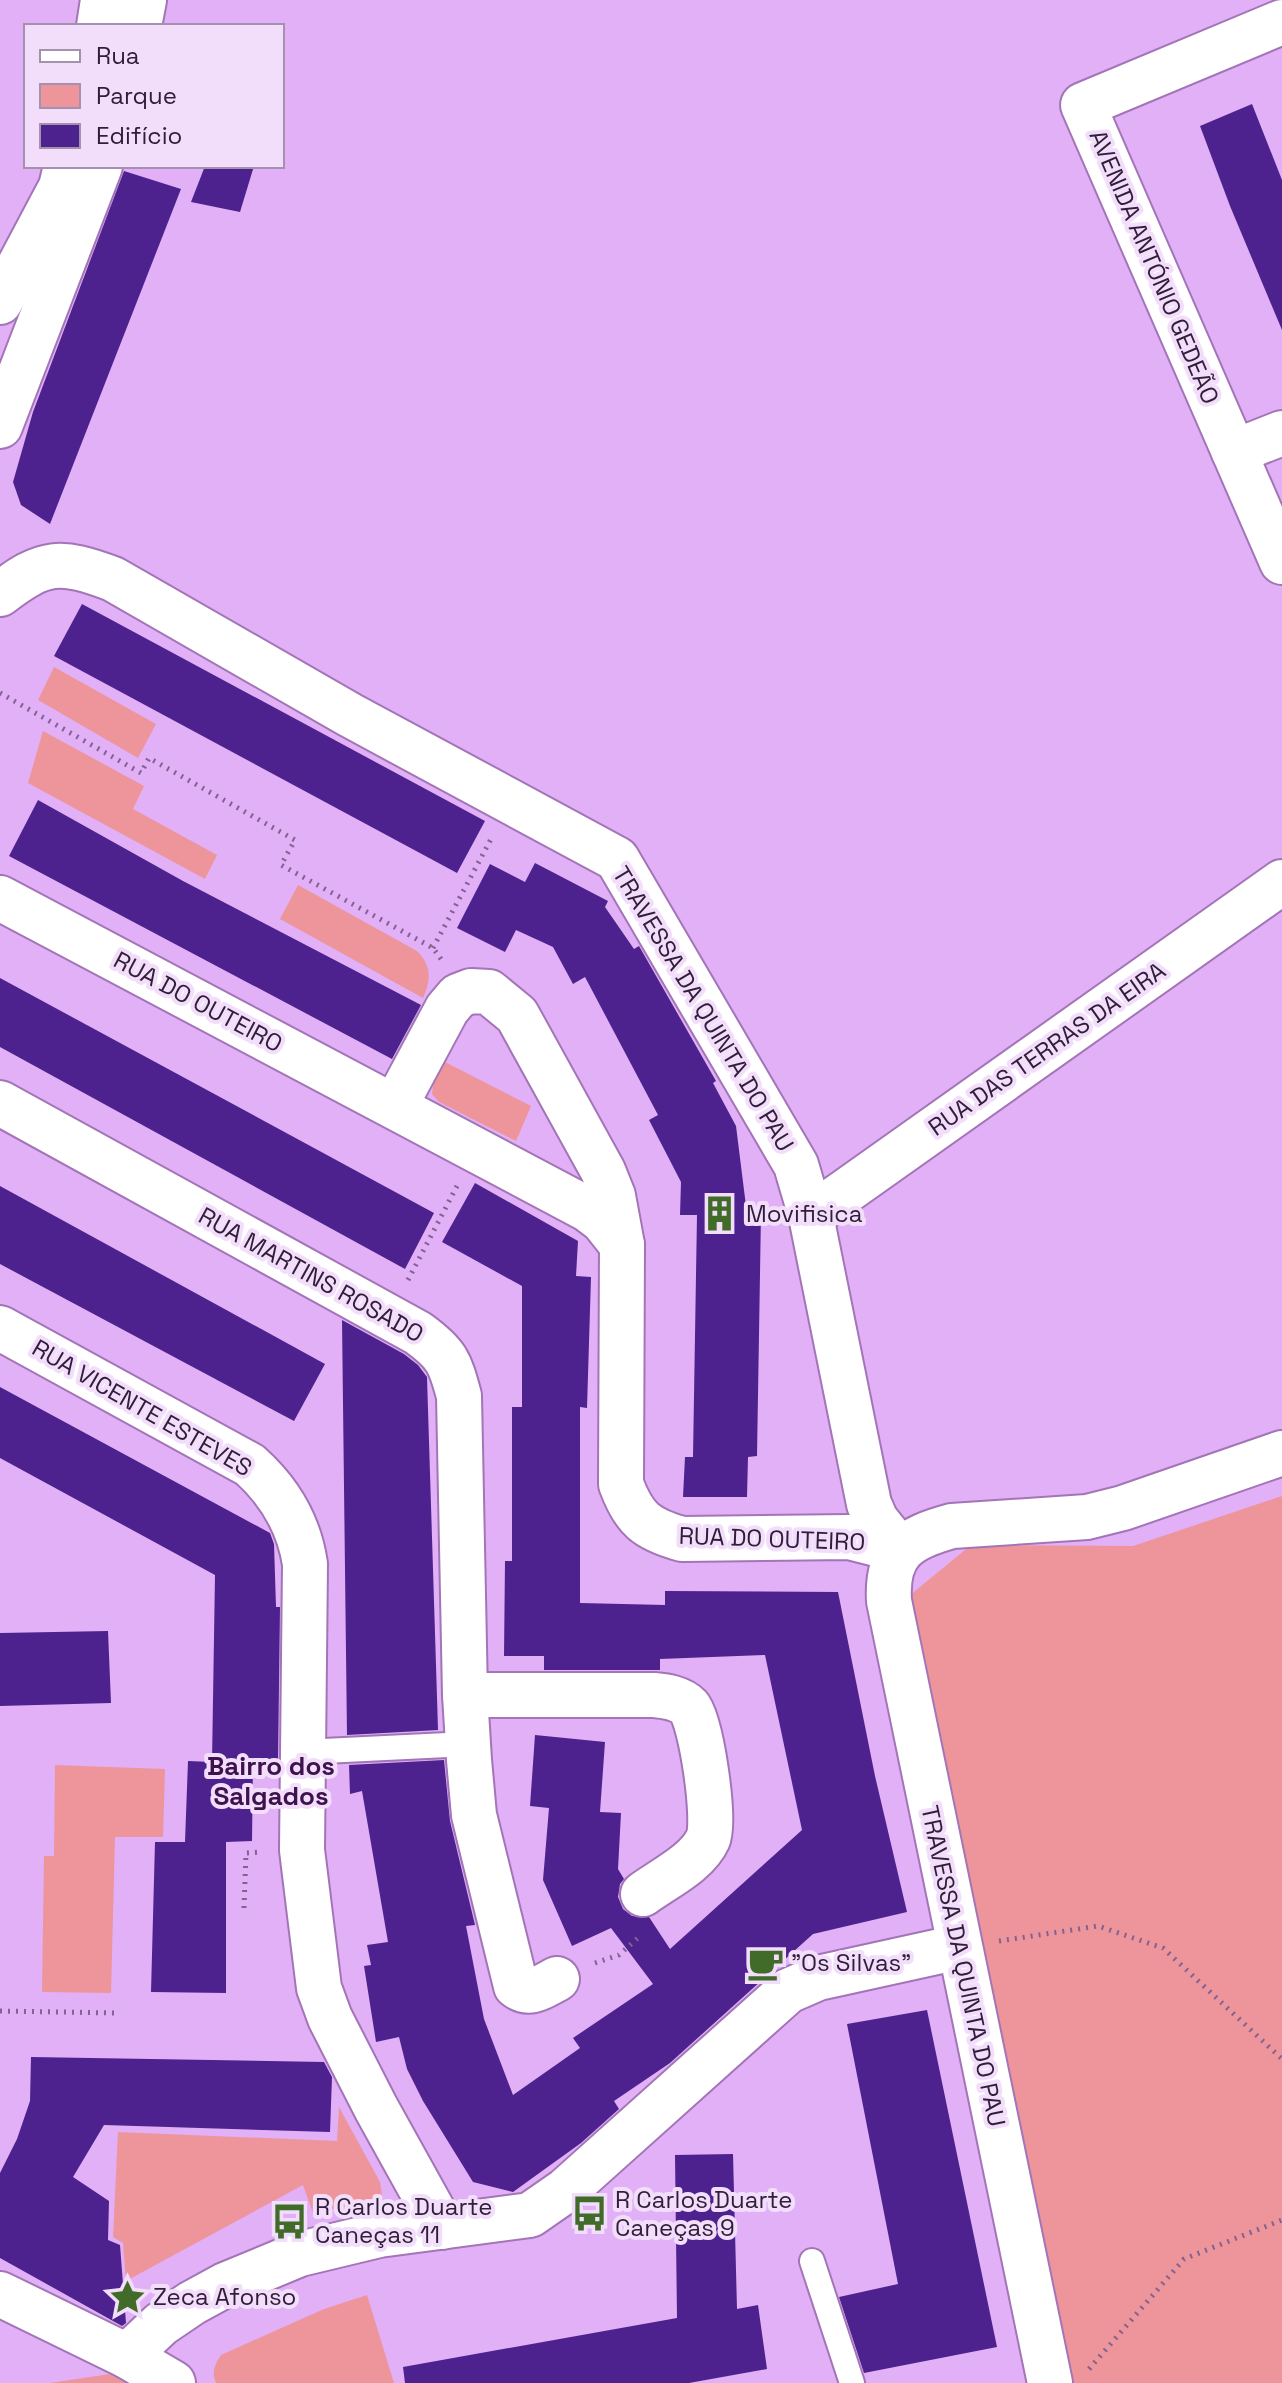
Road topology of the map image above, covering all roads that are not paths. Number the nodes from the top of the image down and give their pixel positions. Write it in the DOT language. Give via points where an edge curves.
graph roads {
  1 [pos="103,0"];
  2 [pos="144,0"];
  3 [pos="99,24"];
  4 [pos="139,24"];
  5 [pos="1281,25"];
  6 [pos="66,168"];
  7 [pos="99,168"];
  8 [pos="0,302"];
  9 [pos="0,426"];
  10 [pos="1282,433"];
  11 [pos="1234,452"];
  12 [pos="1282,562"];
  13 [pos="0,594"];
  14 [pos="1282,882"];
  15 [pos="0,898"];
  16 [pos="0,1103"];
  17 [pos="395,1106"];
  18 [pos="811,1216"];
  19 [pos="622,1245"];
  20 [pos="0,1328"];
  21 [pos="1282,1453"];
  22 [pos="908,1544"];
  23 [pos="465,1695"];
  24 [pos="468,1744"];
  25 [pos="303,1752"];
  26 [pos="643,1894"];
  27 [pos="959,1947"];
  28 [pos="557,1979"];
  29 [pos="425,2229"];
  30 [pos="812,2261"];
  31 [pos="0,2294"];
  32 [pos="127,2356"];
  33 [pos="1068,2377"];
  34 [pos="173,2383"];
  35 [pos="852,2383"];
  1 -- 3 [label="street"];
  2 -- 4 [label="street"];
  5 -- 11 [label="street, AVENIDA ANTÓNIO GEDEÃO" via="1083,105"];
  6 -- 8 [label="street" via="61,187"];
  7 -- 9 [label="street"];
  10 -- 11 [label="street"];
  11 -- 12 [label="street"];
  13 -- 18 [label="street, TRAVESSA DA QUINTA DO PAU" via="45,567 70,565 113,579 617,859 796,1165"];
  14 -- 18 [label="street, RUA DAS TERRAS DA EIRA"];
  15 -- 17 [label="street, RUA DO OUTEIRO"];
  16 -- 23 [label="street, RUA MARTINS ROSADO" via="440,1349 459,1396"];
  17 -- 19 [label="street, RUA DO OUTEIRO" via="587,1209"];
  17 -- 19 [label="street, RUA DO OUTEIRO" via="447,1009 458,996 489,992 517,1015 603,1171"];
  18 -- 22 [label="street, TRAVESSA DA QUINTA DO PAU" via="869,1504 876,1520"];
  19 -- 22 [label="street, RUA DO OUTEIRO" via="621,1484 640,1521 682,1539 849,1537"];
  20 -- 25 [label="street, RUA VICENTE ESTEVES" via="250,1465 274,1489 298,1531 305,1564"];
  21 -- 22 [label="street" via="1087,1517 952,1526"];
  22 -- 27 [label="street, TRAVESSA DA QUINTA DO PAU" via="892,1564 889,1601"];
  23 -- 24 [label="street, RUA MARTINS ROSADO"];
  23 -- 26 [label="street" via="654,1695 688,1705 697,1719 712,1815 710,1835 701,1852"];
  24 -- 25 [label="lane"];
  24 -- 28 [label="street, RUA MARTINS ROSADO" via="474,1815 516,1986 531,1992"];
  25 -- 29 [label="street, RUA VICENTE ESTEVES" via="302,1850 319,1988"];
  27 -- 29 [label="street" via="802,1983 547,2205 530,2215"];
  27 -- 33 [label="street, TRAVESSA DA QUINTA DO PAU"];
  29 -- 32 [label="street" via="336,2244 250,2274 192,2303"];
  30 -- 35 [label="lane"];
  31 -- 32 [label="street"];
  32 -- 34 [label="street"];
}
